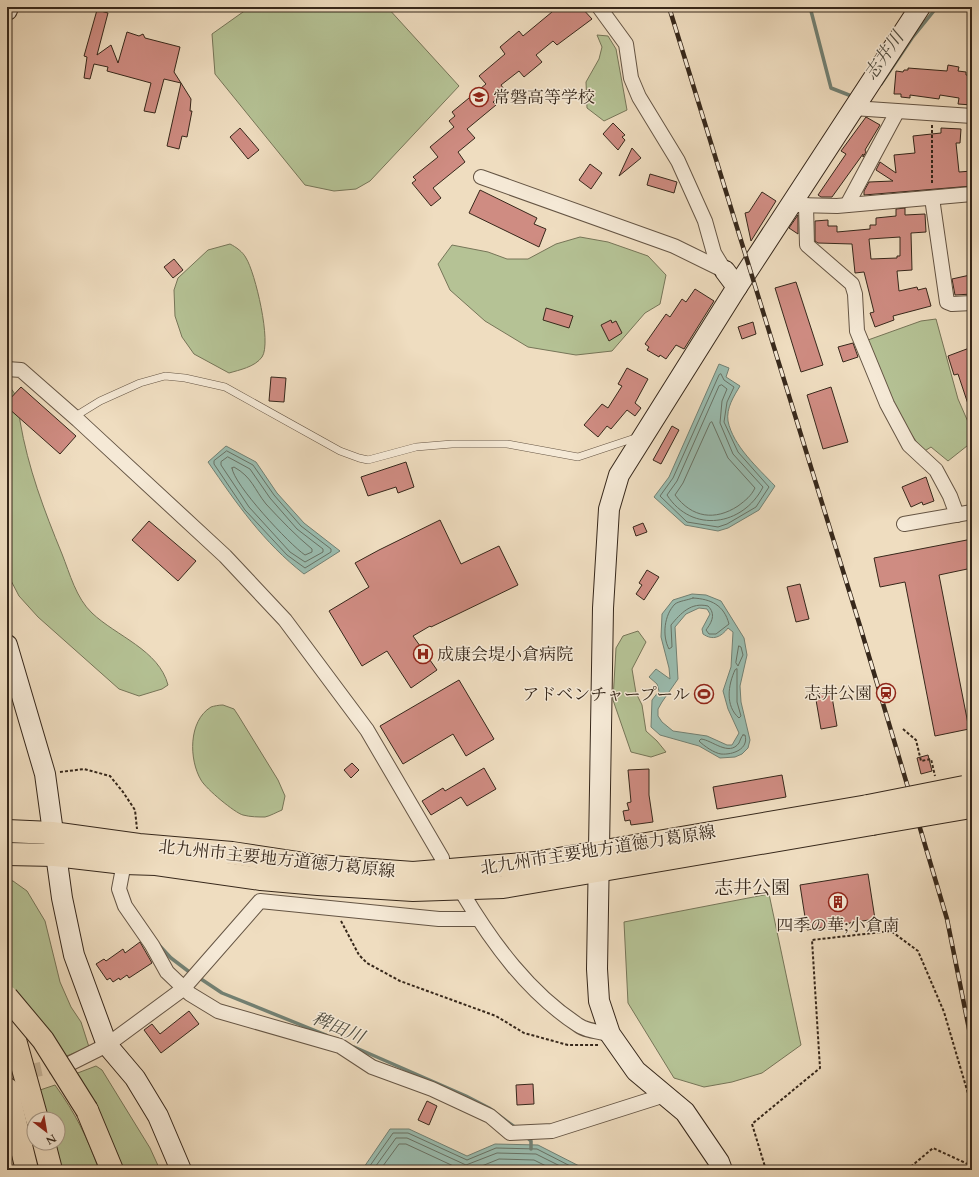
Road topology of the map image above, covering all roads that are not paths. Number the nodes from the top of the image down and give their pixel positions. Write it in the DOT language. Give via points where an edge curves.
graph roads {
  1 [pos="599,7"];
  2 [pos="920,7"];
  3 [pos="853,108"];
  4 [pos="897,112"];
  5 [pos="972,116"];
  6 [pos="481,177"];
  7 [pos="972,194"];
  8 [pos="932,198"];
  9 [pos="798,205"];
  10 [pos="847,205"];
  11 [pos="725,271"];
  12 [pos="737,287"];
  13 [pos="972,303"];
  14 [pos="7,369"];
  15 [pos="74,417"];
  16 [pos="644,435"];
  17 [pos="972,512"];
  18 [pos="957,514"];
  19 [pos="904,524"];
  20 [pos="8,655"];
  21 [pos="968,786"];
  22 [pos="972,807"];
  23 [pos="870,815"];
  24 [pos="7,831"];
  25 [pos="52,833"];
  26 [pos="7,854"];
  27 [pos="55,855"];
  28 [pos="442,858"];
  29 [pos="124,863"];
  30 [pos="599,863"];
  31 [pos="463,894"];
  32 [pos="478,919"];
  33 [pos="183,989"];
  34 [pos="7,997"];
  35 [pos="7,1011"];
  36 [pos="610,1034"];
  37 [pos="107,1045"];
  38 [pos="71,1063"];
  39 [pos="7,1089"];
  40 [pos="665,1095"];
  41 [pos="35,1111"];
  42 [pos="46,1151"];
  43 [pos="27,1170"];
  44 [pos="51,1170"];
  45 [pos="112,1170"];
  46 [pos="180,1170"];
  47 [pos="722,1170"];
  1 -- 11 [label="street" via="626,44 631,78 639,97 678,161 705,221 714,253"];
  2 -- 3 [label="street"];
  3 -- 4 [label="street"];
  3 -- 9 [label="street"];
  4 -- 5 [label="street"];
  4 -- 10 [label="street"];
  6 -- 11 [label="street" via="674,246"];
  7 -- 8 [label="street"];
  8 -- 10 [label="street"];
  8 -- 13 [label="street" via="948,302"];
  9 -- 10 [label="street"];
  9 -- 12 [label="street"];
  9 -- 18 [label="street" via="807,245 852,284 857,331 887,404 909,445 936,470"];
  11 -- 12 [label="street"];
  12 -- 16 [label="street"];
  14 -- 15 [label="street" via="21,370"];
  15 -- 16 [label="lane" via="100,400 140,383 165,376 224,387 340,451 368,460 416,447 452,444 507,444 578,456"];
  15 -- 28 [label="street" via="225,556 285,620 367,730"];
  16 -- 30 [label="street" via="619,475 609,509 603,608"];
  17 -- 18 [label="street"];
  18 -- 19 [label="street"];
  20 -- 25 [label="street" via="45,774"];
  21 -- 23 [label="main road, 北九州市主要地方道徳力葛原線, bridge"];
  22 -- 23 [label="main road, 北九州市主要地方道徳力葛原線, bridge"];
  23 -- 30 [label="main road, 北九州市主要地方道徳力葛原線"];
  24 -- 25 [label="main road, 北九州市主要地方道徳力葛原線"];
  25 -- 27 [label="street"];
  25 -- 30 [label="main road, 北九州市主要地方道徳力葛原線" via="139,845 232,853 318,866 413,873 535,863"];
  26 -- 27 [label="main road, 北九州市主要地方道徳力葛原線"];
  27 -- 29 [label="main road, 北九州市主要地方道徳力葛原線"];
  27 -- 37 [label="street" via="74,955"];
  29 -- 30 [label="main road, 北九州市主要地方道徳力葛原線" via="156,864 268,880 413,890 503,887"];
  29 -- 33 [label="street" via="119,889 125,906 167,972"];
  30 -- 36 [label="street" via="599,1001"];
  31 -- 32 [label="street"];
  32 -- 33 [label="street" via="439,919 260,901"];
  32 -- 36 [label="street" via="532,988 579,1026"];
  33 -- 37 [label="street"];
  33 -- 40 [label="street" via="218,1010 340,1046 372,1068 432,1089 490,1116 510,1133 552,1131"];
  34 -- 45 [label="main road, bridge" via="43,1040 87,1110"];
  35 -- 41 [label="main road"];
  36 -- 40 [label="street" via="636,1071"];
  37 -- 38 [label="street"];
  37 -- 46 [label="street" via="135,1078 158,1116"];
  39 -- 43 [label="main road"];
  40 -- 47 [label="street" via="685,1112"];
  42 -- 44 [label="main road"];
}
